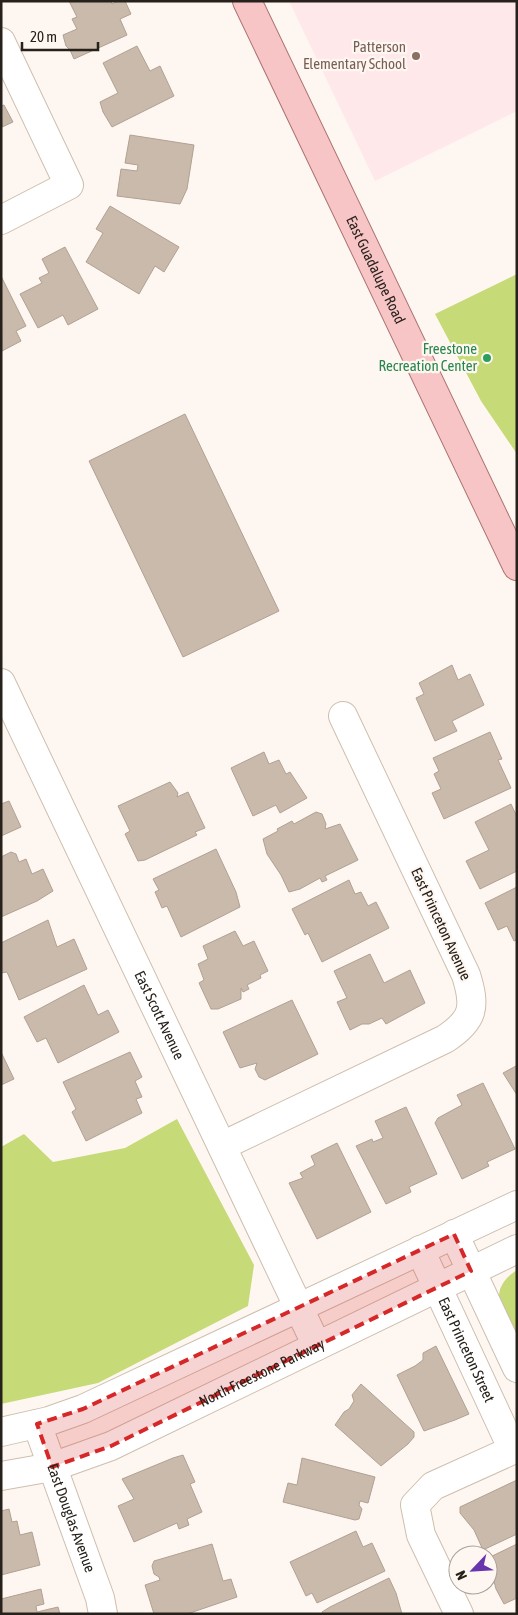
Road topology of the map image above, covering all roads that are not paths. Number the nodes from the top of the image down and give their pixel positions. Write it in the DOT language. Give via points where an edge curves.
graph roads {
  1 [pos="247,1"];
  2 [pos="1,42"];
  3 [pos="1,220"];
  4 [pos="517,566"];
  5 [pos="1,683"];
  6 [pos="342,716"];
  7 [pos="222,1146"];
  8 [pos="517,1205"];
  9 [pos="454,1234"];
  10 [pos="517,1249"];
  11 [pos="420,1250"];
  12 [pos="471,1272"];
  13 [pos="438,1288"];
  14 [pos="299,1307"];
  15 [pos="317,1346"];
  16 [pos="517,1368"];
  17 [pos="37,1424"];
  18 [pos="1,1432"];
  19 [pos="515,1449"];
  20 [pos="52,1467"];
  21 [pos="1,1476"];
  22 [pos="103,1614"];
  23 [pos="459,1614"];
  1 -- 4 [label="main road, East Guadalupe Road"];
  2 -- 3 [label="street" via="69,185"];
  5 -- 7 [label="street, East Scott Avenue"];
  6 -- 7 [label="street, East Princeton Avenue" via="466,975 472,1001 471,1013 457,1032 445,1039"];
  7 -- 14 [label="street, East Scott Avenue"];
  8 -- 9 [label="street"];
  9 -- 11 [label="street"];
  9 -- 12 [label="street"];
  10 -- 12 [label="street, North Freestone Parkway"];
  11 -- 13 [label="street, East Princeton Street"];
  11 -- 14 [label="street"];
  12 -- 13 [label="street, North Freestone Parkway"];
  12 -- 16 [label="street"];
  13 -- 15 [label="street, North Freestone Parkway"];
  13 -- 19 [label="street, East Princeton Street"];
  14 -- 15 [label="street, East Scott Avenue"];
  14 -- 17 [label="street" via="83,1410"];
  15 -- 20 [label="street, North Freestone Parkway" via="111,1446"];
  17 -- 18 [label="street"];
  17 -- 20 [label="street, East Douglas Avenue"];
  19 -- 23 [label="street" via="433,1486 415,1504 421,1535"];
  20 -- 21 [label="street, North Freestone Parkway"];
  20 -- 22 [label="street, East Douglas Avenue"];
}
